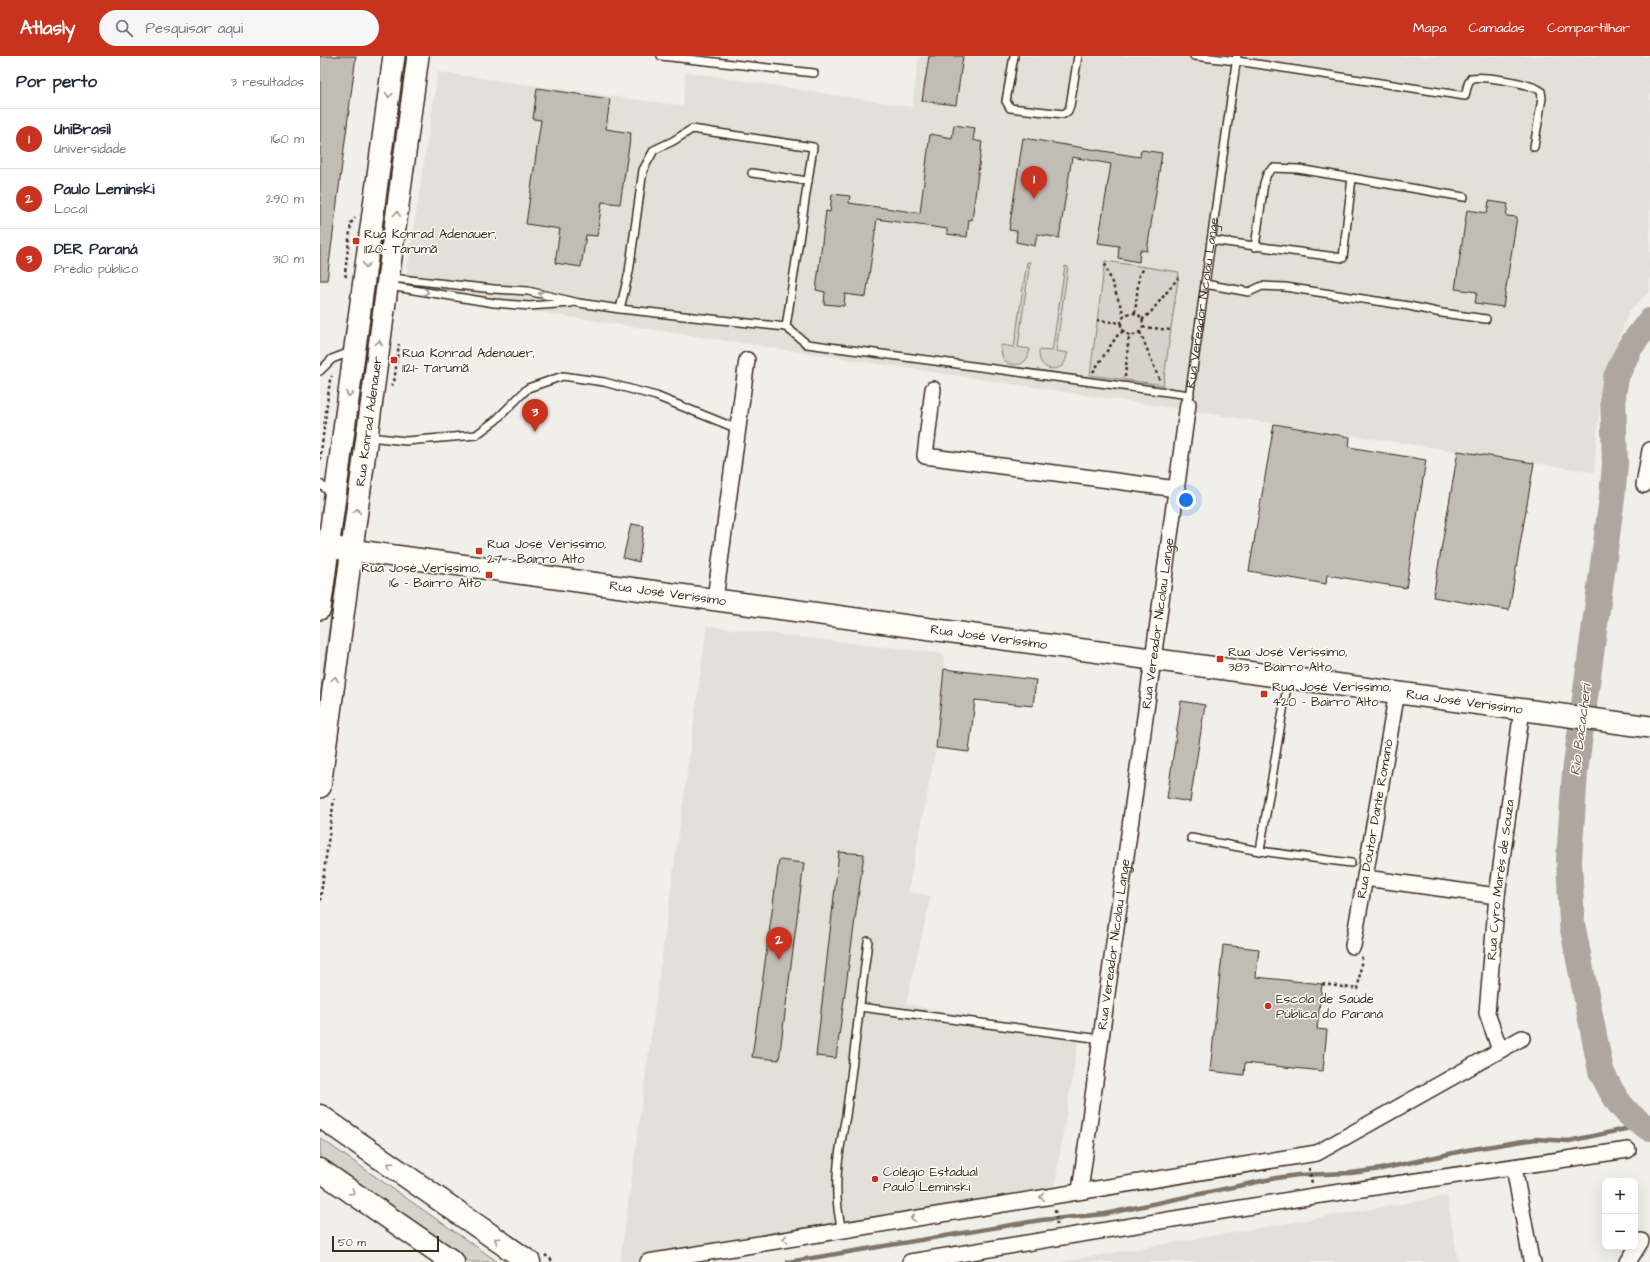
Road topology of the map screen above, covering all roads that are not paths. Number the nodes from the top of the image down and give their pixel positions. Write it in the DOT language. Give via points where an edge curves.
graph roads {
  1 [pos="394,56"];
  2 [pos="418,56"];
  3 [pos="661,56"];
  4 [pos="1014,56"];
  5 [pos="1078,56"];
  6 [pos="1194,56"];
  7 [pos="1237,58"];
  8 [pos="814,73"];
  9 [pos="1534,147"];
  10 [pos="752,173"];
  11 [pos="1352,178"];
  12 [pos="808,181"];
  13 [pos="1464,196"];
  14 [pos="1211,240"];
  15 [pos="1255,247"];
  16 [pos="388,282"];
  17 [pos="1205,284"];
  18 [pos="579,303"];
  19 [pos="620,309"];
  20 [pos="1486,319"];
  21 [pos="786,328"];
  22 [pos="355,350"];
  23 [pos="747,360"];
  24 [pos="320,371"];
  25 [pos="933,388"];
  26 [pos="1189,399"];
  27 [pos="738,429"];
  28 [pos="367,437"];
  29 [pos="1650,450"];
  30 [pos="1644,485"];
  31 [pos="1177,489"];
  32 [pos="328,490"];
  33 [pos="328,547"];
  34 [pos="352,550"];
  35 [pos="715,598"];
  36 [pos="320,609"];
  37 [pos="1154,659"];
  38 [pos="1288,678"];
  39 [pos="1397,692"];
  40 [pos="1522,709"];
  41 [pos="1650,727"];
  42 [pos="320,787"];
  43 [pos="1191,838"];
  44 [pos="1260,851"];
  45 [pos="1350,863"];
  46 [pos="1365,878"];
  47 [pos="1497,896"];
  48 [pos="868,941"];
  49 [pos="1358,950"];
  50 [pos="860,1007"];
  51 [pos="1522,1038"];
  52 [pos="1101,1039"];
  53 [pos="1500,1050"];
  54 [pos="320,1116"];
  55 [pos="1628,1150"];
  56 [pos="1514,1166"];
  57 [pos="320,1170"];
  58 [pos="1080,1191"];
  59 [pos="842,1230"];
  60 [pos="1641,1242"];
  61 [pos="453,1262"];
  62 [pos="529,1262"];
  63 [pos="648,1262"];
  64 [pos="910,1262"];
  65 [pos="1533,1262"];
  66 [pos="1628,1262"];
  1 -- 22 [label="street, Rua Konrad Adenauer, one-way"];
  16 -- 2 [label="street, Rua Konrad Adenauer, one-way"];
  3 -- 8 [label="lane"];
  4 -- 5 [label="lane" via="1006,101 1010,108 1064,114 1070,106"];
  6 -- 7 [label="lane"];
  7 -- 9 [label="lane" via="1465,96 1471,78 1478,77 1536,87 1541,91 1542,98"];
  7 -- 14 [label="lane, Rua Vereador Nicolau Lange"];
  10 -- 12 [label="lane"];
  11 -- 13 [label="lane"];
  11 -- 15 [label="lane" via="1273,168 1267,174 1264,183"];
  11 -- 15 [label="lane" via="1343,258"];
  12 -- 19 [label="lane" via="812,147 692,129 654,150 644,170 629,272"];
  12 -- 21 [label="lane"];
  14 -- 15 [label="lane"];
  14 -- 17 [label="lane, Rua Vereador Nicolau Lange"];
  18 -- 16 [label="lane, one-way" via="528,291"];
  16 -- 18 [label="lane, one-way" via="494,303 529,306"];
  28 -- 16 [label="street, Rua Konrad Adenauer, one-way"];
  17 -- 20 [label="lane" via="1249,292 1262,286 1286,287"];
  17 -- 26 [label="lane, Rua Vereador Nicolau Lange"];
  18 -- 19 [label="lane"];
  19 -- 21 [label="lane"];
  21 -- 26 [label="lane" via="807,344"];
  22 -- 24 [label="lane" via="332,359"];
  22 -- 32 [label="street, Rua Konrad Adenauer, one-way"];
  23 -- 27 [label="street"];
  25 -- 31 [label="street" via="925,456"];
  26 -- 31 [label="street, Rua Vereador Nicolau Lange"];
  27 -- 28 [label="lane" via="656,396 604,382 563,376 528,388 496,420 476,435 406,441"];
  27 -- 35 [label="street"];
  34 -- 28 [label="street, Rua Konrad Adenauer, one-way"];
  29 -- 30 [label="street"];
  31 -- 37 [label="street, Rua Vereador Nicolau Lange"];
  32 -- 33 [label="street, Rua Konrad Adenauer"];
  33 -- 34 [label="street, Rua José Veríssimo"];
  33 -- 36 [label="street, Rua Konrad Adenauer"];
  34 -- 35 [label="street, Rua José Veríssimo"];
  42 -- 34 [label="street, Rua Konrad Adenauer, one-way"];
  35 -- 37 [label="street, Rua José Veríssimo"];
  37 -- 38 [label="street, Rua José Veríssimo"];
  37 -- 52 [label="street, Rua Vereador Nicolau Lange"];
  38 -- 39 [label="street, Rua José Veríssimo"];
  38 -- 44 [label="lane"];
  39 -- 40 [label="street, Rua José Veríssimo"];
  39 -- 46 [label="street, Rua Doutor Dante Romanó"];
  40 -- 41 [label="street, Rua José Veríssimo"];
  40 -- 47 [label="street, Rua Cyro Marés de Souza"];
  43 -- 44 [label="lane"];
  44 -- 45 [label="lane"];
  46 -- 47 [label="street"];
  46 -- 49 [label="street, Rua Doutor Dante Romanó"];
  47 -- 53 [label="street, Rua Cyro Marés de Souza" via="1487,1013"];
  48 -- 50 [label="lane"];
  50 -- 52 [label="lane"];
  50 -- 59 [label="lane" via="836,1189"];
  51 -- 53 [label="street"];
  52 -- 58 [label="street, Rua Vereador Nicolau Lange"];
  53 -- 58 [label="street" via="1317,1153"];
  62 -- 54 [label="highway, one-way"];
  55 -- 56 [label="street"];
  56 -- 64 [label="street"];
  56 -- 65 [label="street"];
  57 -- 61 [label="highway, one-way"];
  58 -- 59 [label="street, one-way"];
  59 -- 63 [label="street, one-way"];
  60 -- 66 [label="street"];
}
